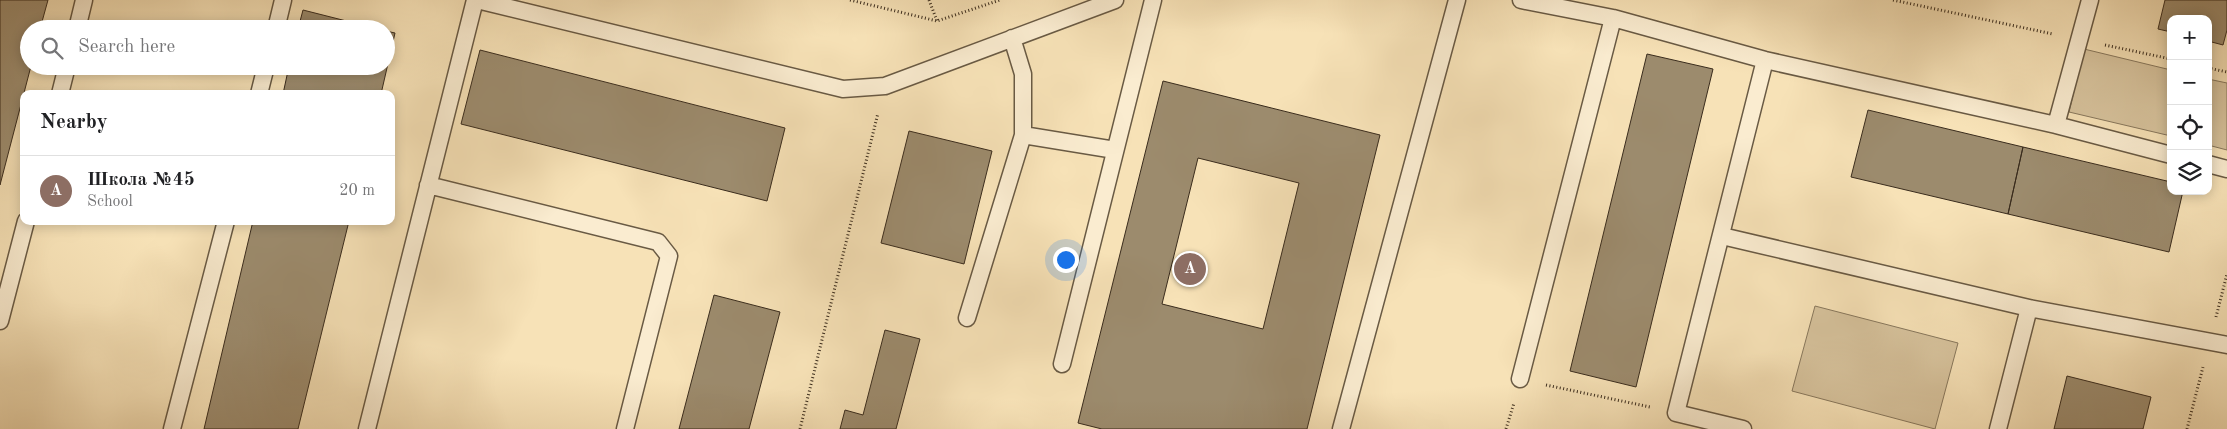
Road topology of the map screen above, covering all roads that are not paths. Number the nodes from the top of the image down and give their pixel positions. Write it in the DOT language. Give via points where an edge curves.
graph roads {
  1 [pos="84,0"];
  2 [pos="283,0"];
  3 [pos="476,0"];
  4 [pos="1116,0"];
  5 [pos="1153,0"];
  6 [pos="1457,0"];
  7 [pos="1521,0"];
  8 [pos="2090,0"];
  9 [pos="1613,18"];
  10 [pos="79,20"];
  11 [pos="278,20"];
  12 [pos="1012,38"];
  13 [pos="1765,60"];
  14 [pos="65,75"];
  15 [pos="264,75"];
  16 [pos="61,90"];
  17 [pos="260,90"];
  18 [pos="2056,125"];
  19 [pos="1023,135"];
  20 [pos="1115,150"];
  21 [pos="2167,154"];
  22 [pos="2212,165"];
  23 [pos="2227,169"];
  24 [pos="428,185"];
  25 [pos="25,225"];
  26 [pos="225,225"];
  27 [pos="1722,236"];
  28 [pos="2029,308"];
  29 [pos="967,318"];
  30 [pos="0,321"];
  31 [pos="2227,345"];
  32 [pos="1062,364"];
  33 [pos="1520,379"];
  34 [pos="172,429"];
  35 [pos="367,429"];
  36 [pos="625,429"];
  37 [pos="1341,429"];
  38 [pos="1743,429"];
  39 [pos="1998,429"];
  1 -- 10 [label="lane"];
  2 -- 11 [label="lane"];
  3 -- 12 [label="lane" via="843,89 885,86"];
  3 -- 24 [label="lane"];
  4 -- 12 [label="lane"];
  5 -- 20 [label="lane"];
  6 -- 37 [label="lane"];
  7 -- 9 [label="lane"];
  8 -- 18 [label="lane"];
  9 -- 13 [label="lane"];
  9 -- 33 [label="lane"];
  12 -- 19 [label="lane" via="1023,74"];
  13 -- 18 [label="lane"];
  13 -- 27 [label="lane"];
  14 -- 16 [label="lane"];
  15 -- 17 [label="lane"];
  18 -- 21 [label="lane"];
  19 -- 20 [label="lane"];
  19 -- 29 [label="lane"];
  20 -- 32 [label="lane"];
  22 -- 23 [label="lane"];
  24 -- 35 [label="lane"];
  24 -- 36 [label="lane" via="658,242 669,256"];
  25 -- 30 [label="lane"];
  26 -- 34 [label="lane"];
  27 -- 28 [label="lane"];
  27 -- 38 [label="lane" via="1676,413"];
  28 -- 31 [label="lane"];
  28 -- 39 [label="lane"];
}
